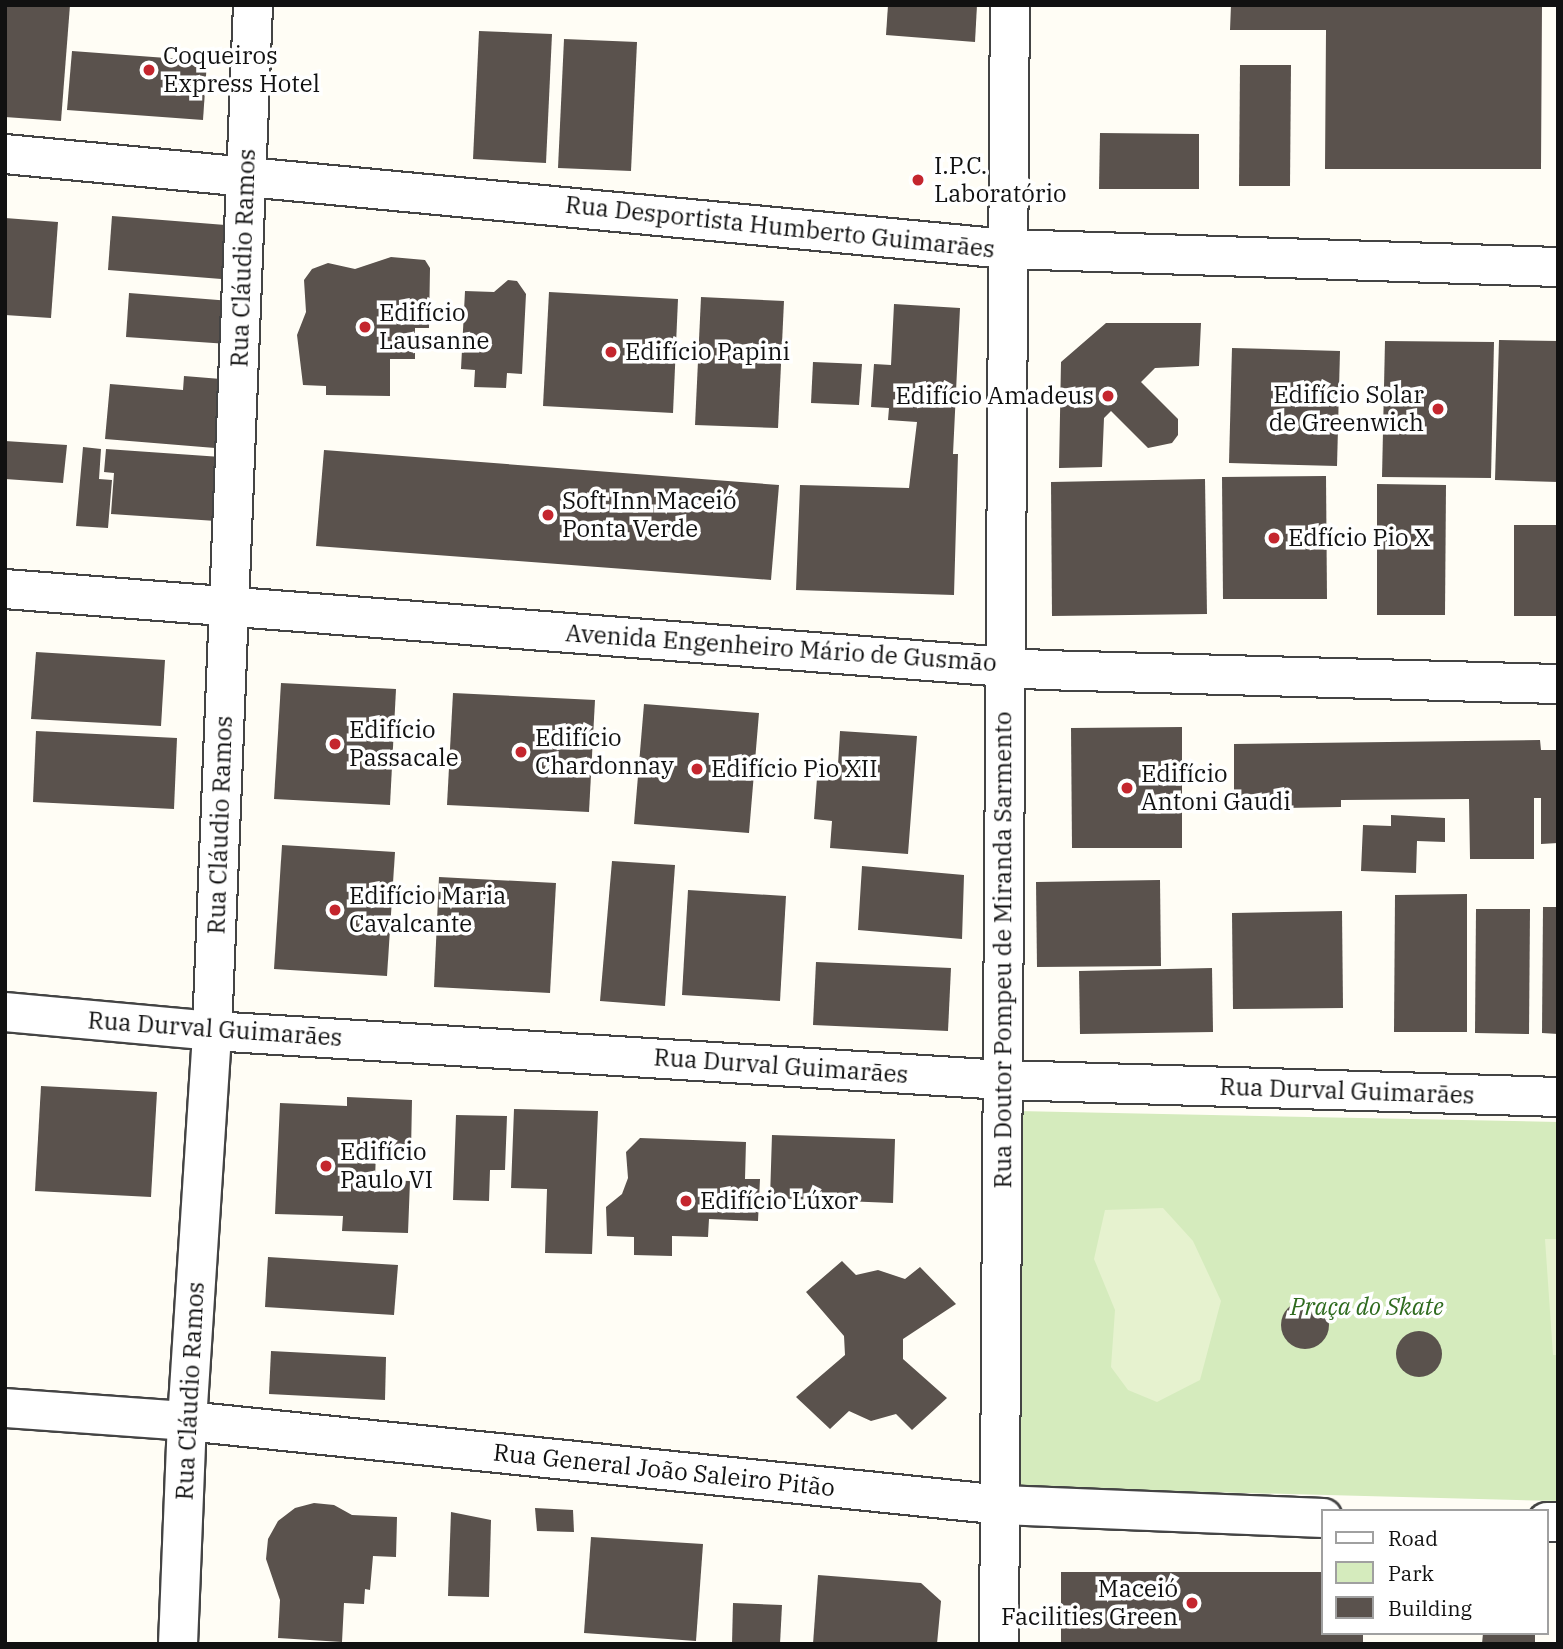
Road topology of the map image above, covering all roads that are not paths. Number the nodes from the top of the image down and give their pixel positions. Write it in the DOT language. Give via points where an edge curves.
graph roads {
  1 [pos="253,5"];
  2 [pos="1010,5"];
  3 [pos="5,154"];
  4 [pos="247,176"];
  5 [pos="1006,249"];
  6 [pos="1558,267"];
  7 [pos="5,589"];
  8 [pos="229,610"];
  9 [pos="1004,664"];
  10 [pos="1558,684"];
  11 [pos="5,1012"];
  12 [pos="212,1031"];
  13 [pos="1003,1080"];
  14 [pos="1558,1097"];
  15 [pos="5,1408"];
  16 [pos="187,1421"];
  17 [pos="1002,1506"];
  18 [pos="1322,1517"];
  19 [pos="178,1644"];
  20 [pos="999,1644"];
  1 -- 4 [label="street, Rua Cláudio Ramos"];
  2 -- 5 [label="street, Rua Doutor Pompeu de Miranda Sarmento"];
  3 -- 4 [label="street, Rua Desportista Humberto Guimarães"];
  4 -- 5 [label="street, Rua Desportista Humberto Guimarães"];
  4 -- 8 [label="street, Rua Cláudio Ramos"];
  5 -- 6 [label="street, Rua Desportista Humberto Guimarães"];
  5 -- 9 [label="street, Rua Doutor Pompeu de Miranda Sarmento"];
  7 -- 8 [label="street, Avenida Engenheiro Mário de Gusmão"];
  8 -- 9 [label="street, Avenida Engenheiro Mário de Gusmão"];
  8 -- 12 [label="street, Rua Cláudio Ramos"];
  9 -- 10 [label="street, Avenida Engenheiro Mário de Gusmão" via="1174,676"];
  9 -- 13 [label="street, Rua Doutor Pompeu de Miranda Sarmento"];
  11 -- 12 [label="street, Rua Durval Guimarães"];
  12 -- 13 [label="street, Rua Durval Guimarães"];
  12 -- 16 [label="street, Rua Cláudio Ramos"];
  13 -- 14 [label="street, Rua Durval Guimarães"];
  13 -- 17 [label="street, Rua Doutor Pompeu de Miranda Sarmento"];
  15 -- 16 [label="street, Rua General João Saleiro Pitão"];
  16 -- 17 [label="street, Rua General João Saleiro Pitão"];
  16 -- 19 [label="street, Rua Cláudio Ramos"];
  17 -- 18 [label="street, Rua General João Saleiro Pitão"];
  17 -- 20 [label="street, Rua Doutor Pompeu de Miranda Sarmento"];
}
